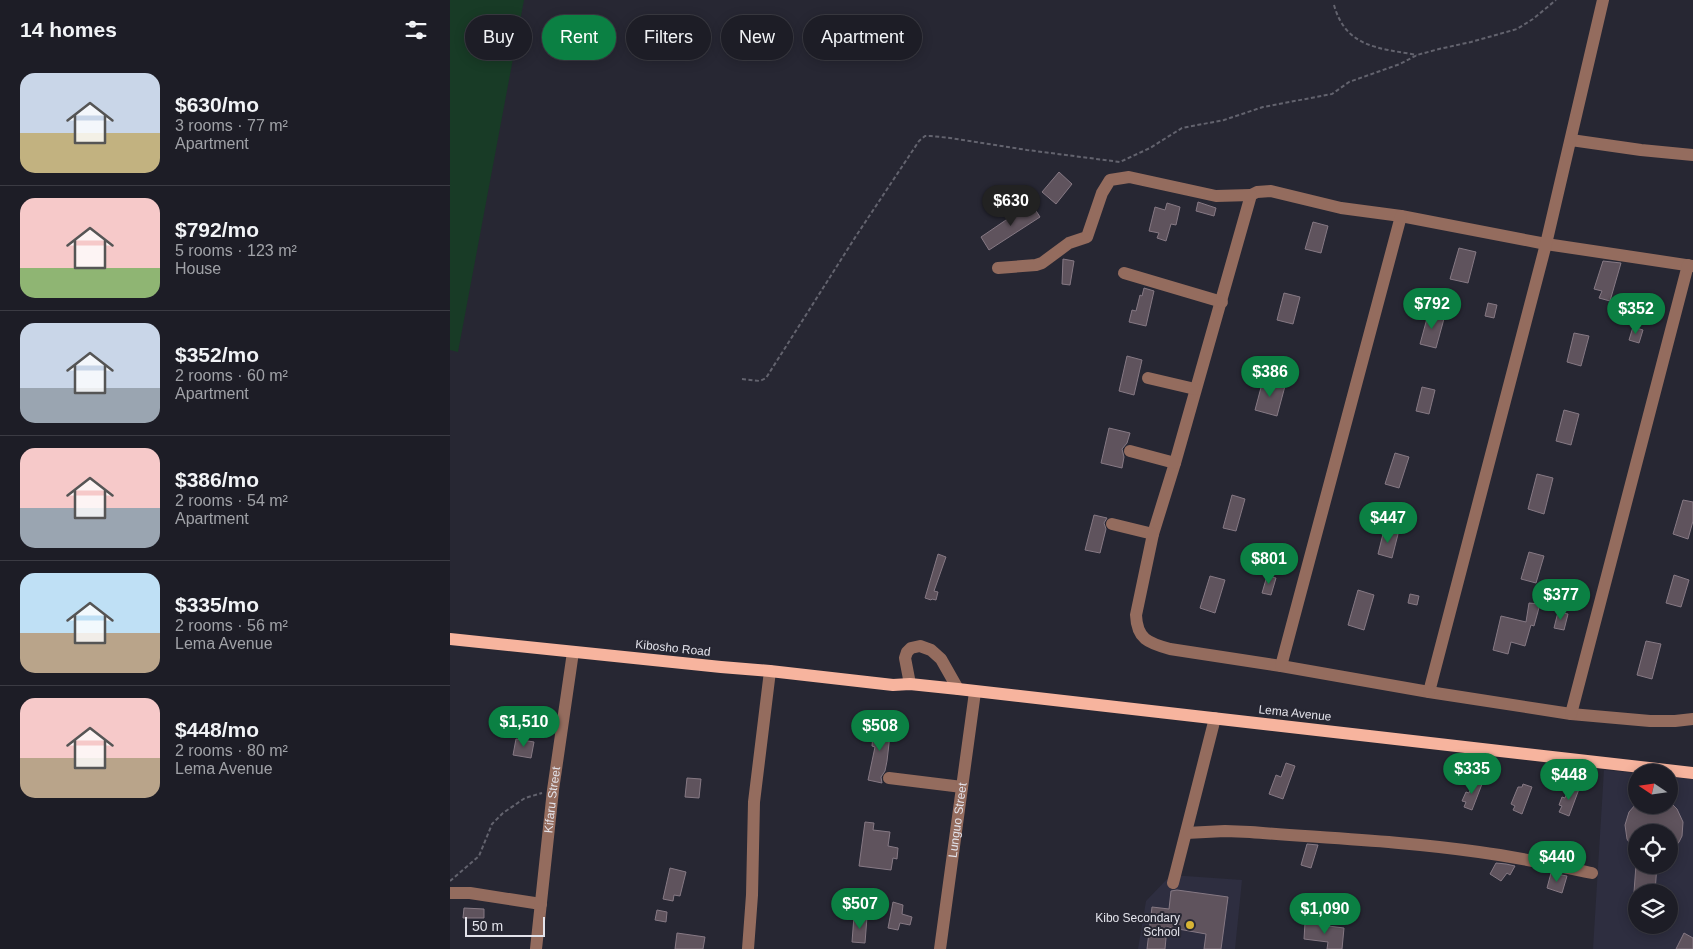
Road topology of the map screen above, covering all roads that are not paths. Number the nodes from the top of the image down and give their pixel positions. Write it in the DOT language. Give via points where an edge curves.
graph roads {
  1 [pos="1603,0"];
  2 [pos="1571,140"];
  3 [pos="1693,155"];
  4 [pos="1251,195"];
  5 [pos="1401,216"];
  6 [pos="1546,244"];
  7 [pos="1690,265"];
  8 [pos="998,268"];
  9 [pos="1124,273"];
  10 [pos="1222,302"];
  11 [pos="1148,378"];
  12 [pos="1195,389"];
  13 [pos="1130,450"];
  14 [pos="1175,463"];
  15 [pos="1112,524"];
  16 [pos="1153,534"];
  17 [pos="450,639"];
  18 [pos="573,652"];
  19 [pos="1281,666"];
  20 [pos="770,671"];
  21 [pos="910,684"];
  22 [pos="893,685"];
  23 [pos="958,689"];
  24 [pos="975,692"];
  25 [pos="1429,692"];
  26 [pos="1571,714"];
  27 [pos="1215,718"];
  28 [pos="1693,719"];
  29 [pos="1693,772"];
  30 [pos="889,778"];
  31 [pos="962,787"];
  32 [pos="1186,834"];
  33 [pos="1592,873"];
  34 [pos="1173,883"];
  35 [pos="450,893"];
  36 [pos="541,904"];
  37 [pos="536,949"];
  38 [pos="748,949"];
  39 [pos="940,949"];
  1 -- 2 [label="street"];
  2 -- 3 [label="street"];
  2 -- 6 [label="street"];
  4 -- 5 [label="street" via="1271,191 1341,208"];
  4 -- 8 [label="street" via="1216,196 1129,177 1110,180 1102,192 1087,237 1070,243 1042,263"];
  4 -- 10 [label="street"];
  5 -- 6 [label="street"];
  5 -- 19 [label="street"];
  6 -- 7 [label="street"];
  6 -- 25 [label="street"];
  7 -- 26 [label="street"];
  9 -- 10 [label="street"];
  10 -- 12 [label="street"];
  11 -- 12 [label="street"];
  12 -- 14 [label="street"];
  13 -- 14 [label="street"];
  14 -- 16 [label="street"];
  15 -- 16 [label="street"];
  16 -- 19 [label="street" via="1136,615 1136,625 1142,636 1152,644 1170,649"];
  17 -- 18 [label="main road, Kibosho Road"];
  18 -- 20 [label="main road, Kibosho Road"];
  18 -- 36 [label="street, Kifaru Street"];
  19 -- 25 [label="street"];
  20 -- 22 [label="main road, Kibosho Road"];
  20 -- 38 [label="street" via="754,802"];
  21 -- 22 [label="main road, Lema Avenue"];
  21 -- 23 [label="main road, Lema Avenue"];
  21 -- 23 [label="street" via="905,658 911,648 920,646 941,659"];
  23 -- 24 [label="main road, Lema Avenue"];
  24 -- 27 [label="main road, Lema Avenue"];
  24 -- 31 [label="street, Lunguo Street"];
  25 -- 26 [label="street"];
  26 -- 28 [label="street" via="1675,722"];
  27 -- 29 [label="main road, Lema Avenue"];
  27 -- 32 [label="street"];
  30 -- 31 [label="street"];
  31 -- 39 [label="street, Lunguo Street"];
  32 -- 33 [label="street" via="1250,832 1477,851"];
  32 -- 34 [label="street"];
  35 -- 36 [label="street"];
  36 -- 37 [label="street, Kifaru Street"];
}
